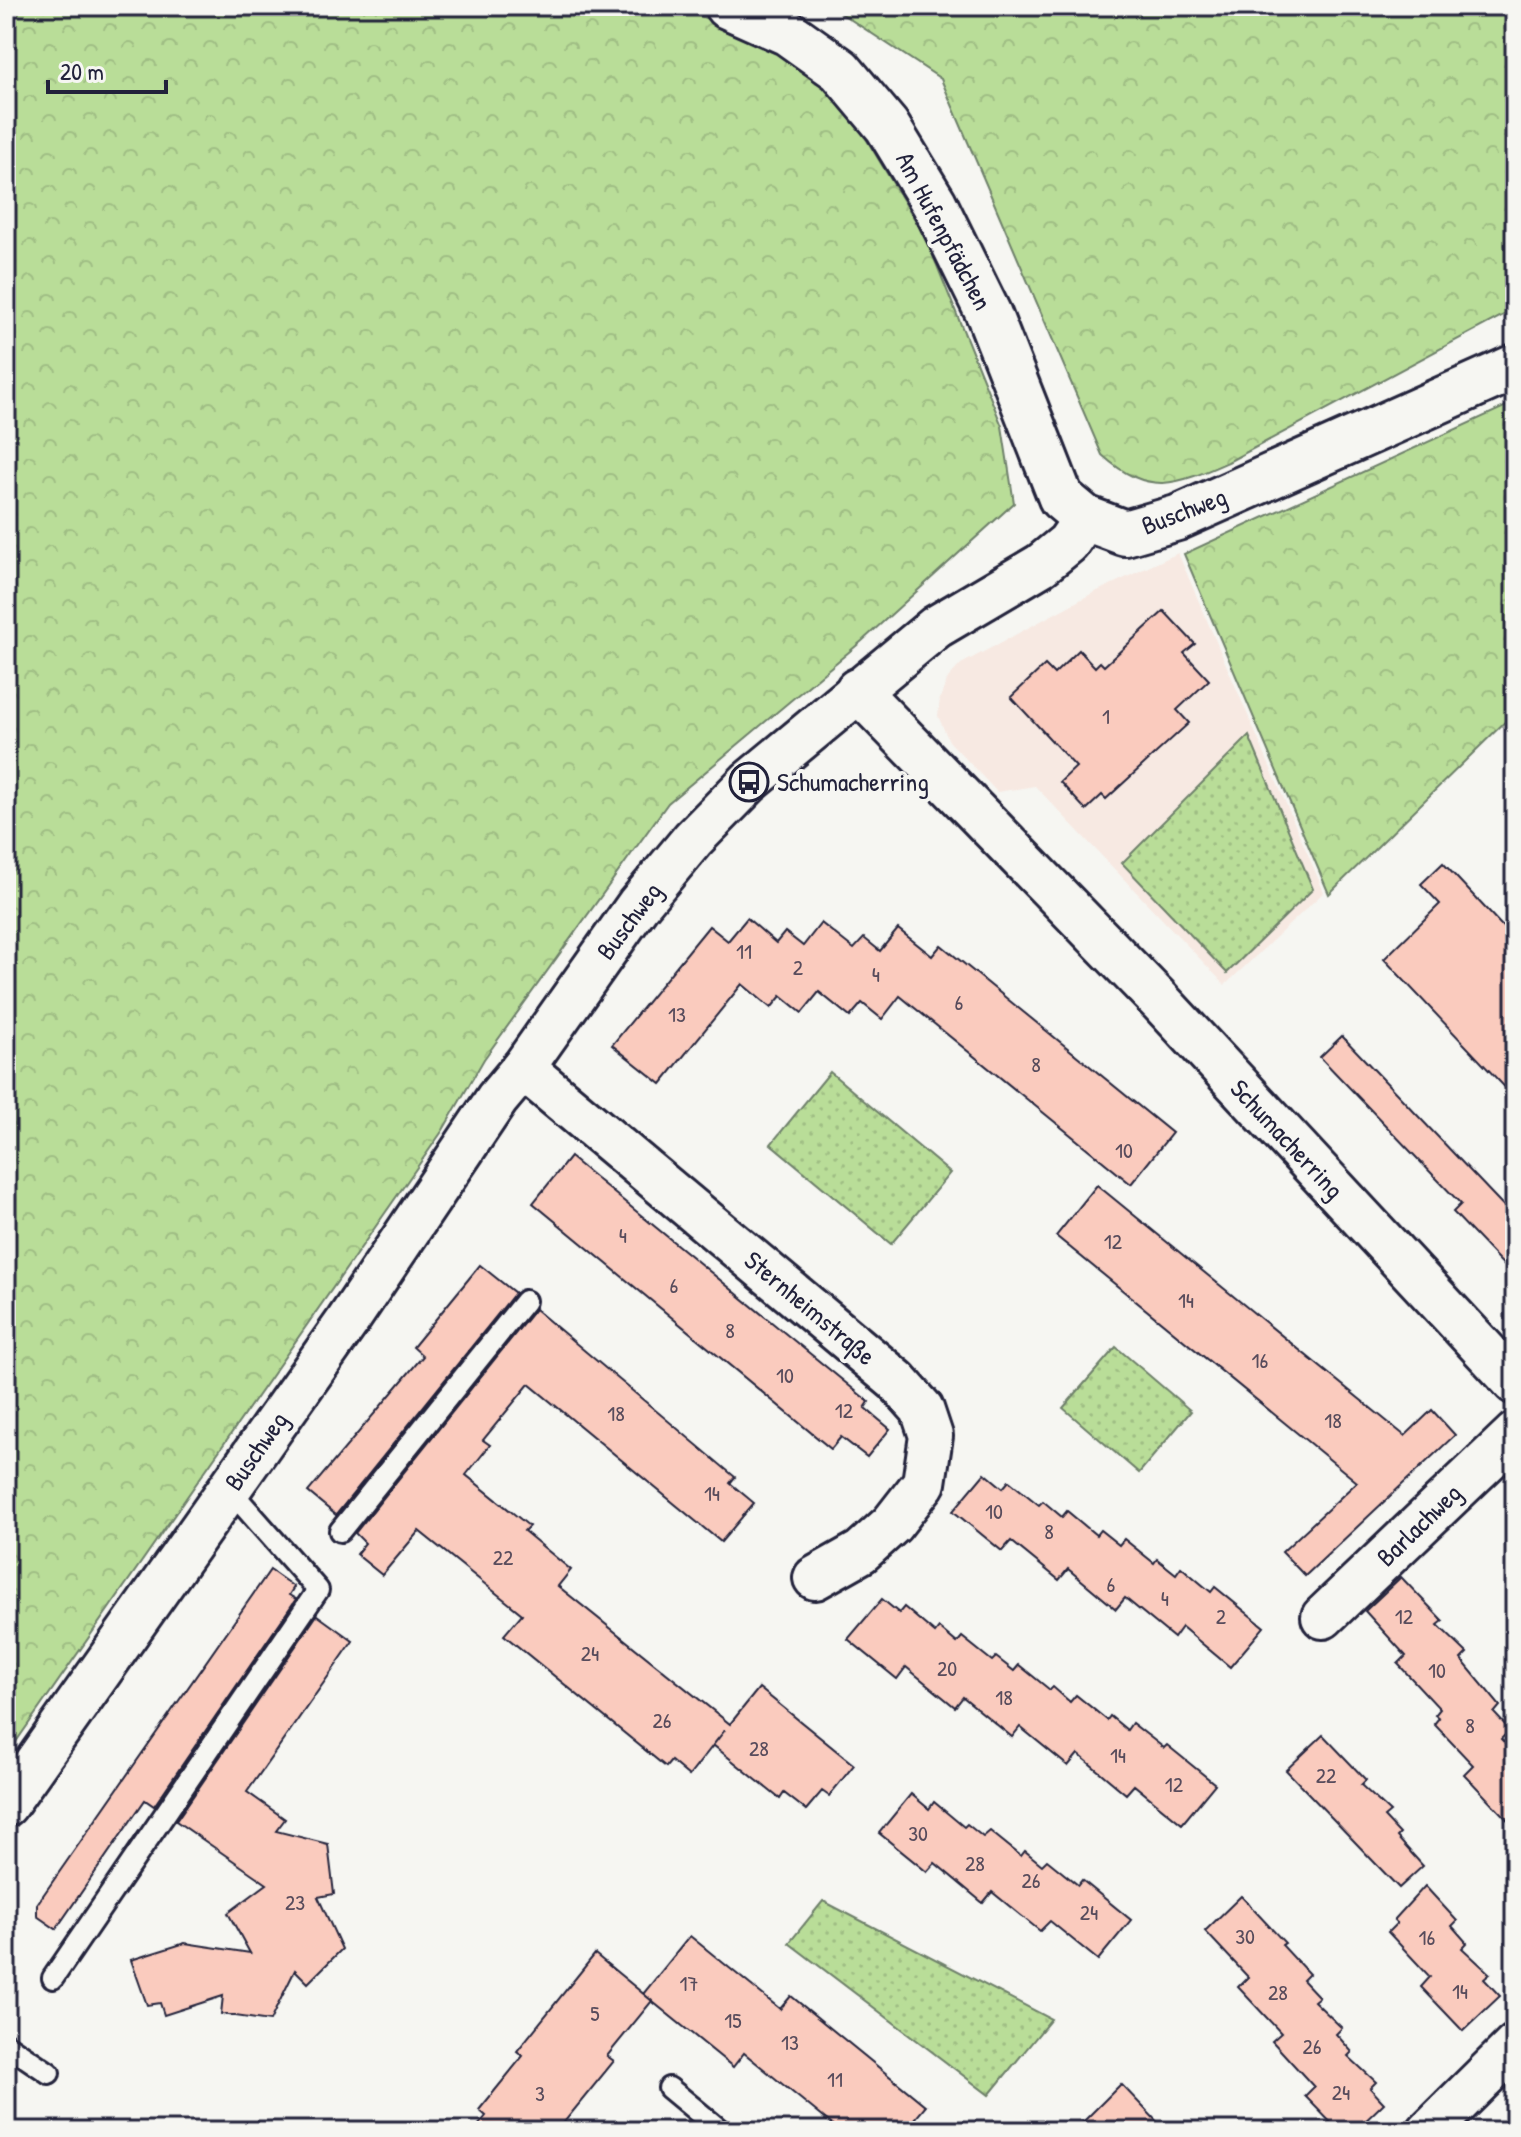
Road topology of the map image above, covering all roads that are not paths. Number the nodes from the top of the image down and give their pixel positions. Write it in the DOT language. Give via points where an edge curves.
graph roads {
  1 [pos="727,6"];
  2 [pos="1515,367"];
  3 [pos="1085,518"];
  4 [pos="857,690"];
  5 [pos="523,1068"];
  6 [pos="525,1301"];
  7 [pos="1508,1362"];
  8 [pos="1515,1434"];
  9 [pos="229,1489"];
  10 [pos="340,1531"];
  11 [pos="815,1578"];
  12 [pos="1323,1617"];
  13 [pos="6,1805"];
  14 [pos="53,1978"];
  15 [pos="6,2044"];
  16 [pos="1515,2046"];
  17 [pos="49,2073"];
  18 [pos="669,2088"];
  19 [pos="721,2131"];
  20 [pos="1429,2131"];
  1 -- 3 [label="street, Am Hufenpfädchen" via="788,33 840,70 887,126 934,203 989,315 1061,498"];
  2 -- 3 [label="street, Buschweg" via="1177,518 1125,533"];
  3 -- 4 [label="street, Buschweg" via="1068,543 1041,565 936,627"];
  4 -- 5 [label="street, Buschweg" via="749,782 693,839 638,905"];
  4 -- 7 [label="street, Schumacherring"];
  5 -- 9 [label="street, Buschweg"];
  5 -- 11 [label="street, Sternheimstraße" via="897,1381 922,1409 931,1436 924,1483 892,1524 861,1552"];
  6 -- 10 [label="lane"];
  8 -- 12 [label="street, Barlachweg"];
  9 -- 13 [label="street, Buschweg"];
  9 -- 14 [label="lane" via="318,1590"];
  15 -- 17 [label="lane"];
  16 -- 20 [label="street"];
  18 -- 19 [label="lane"];
}
